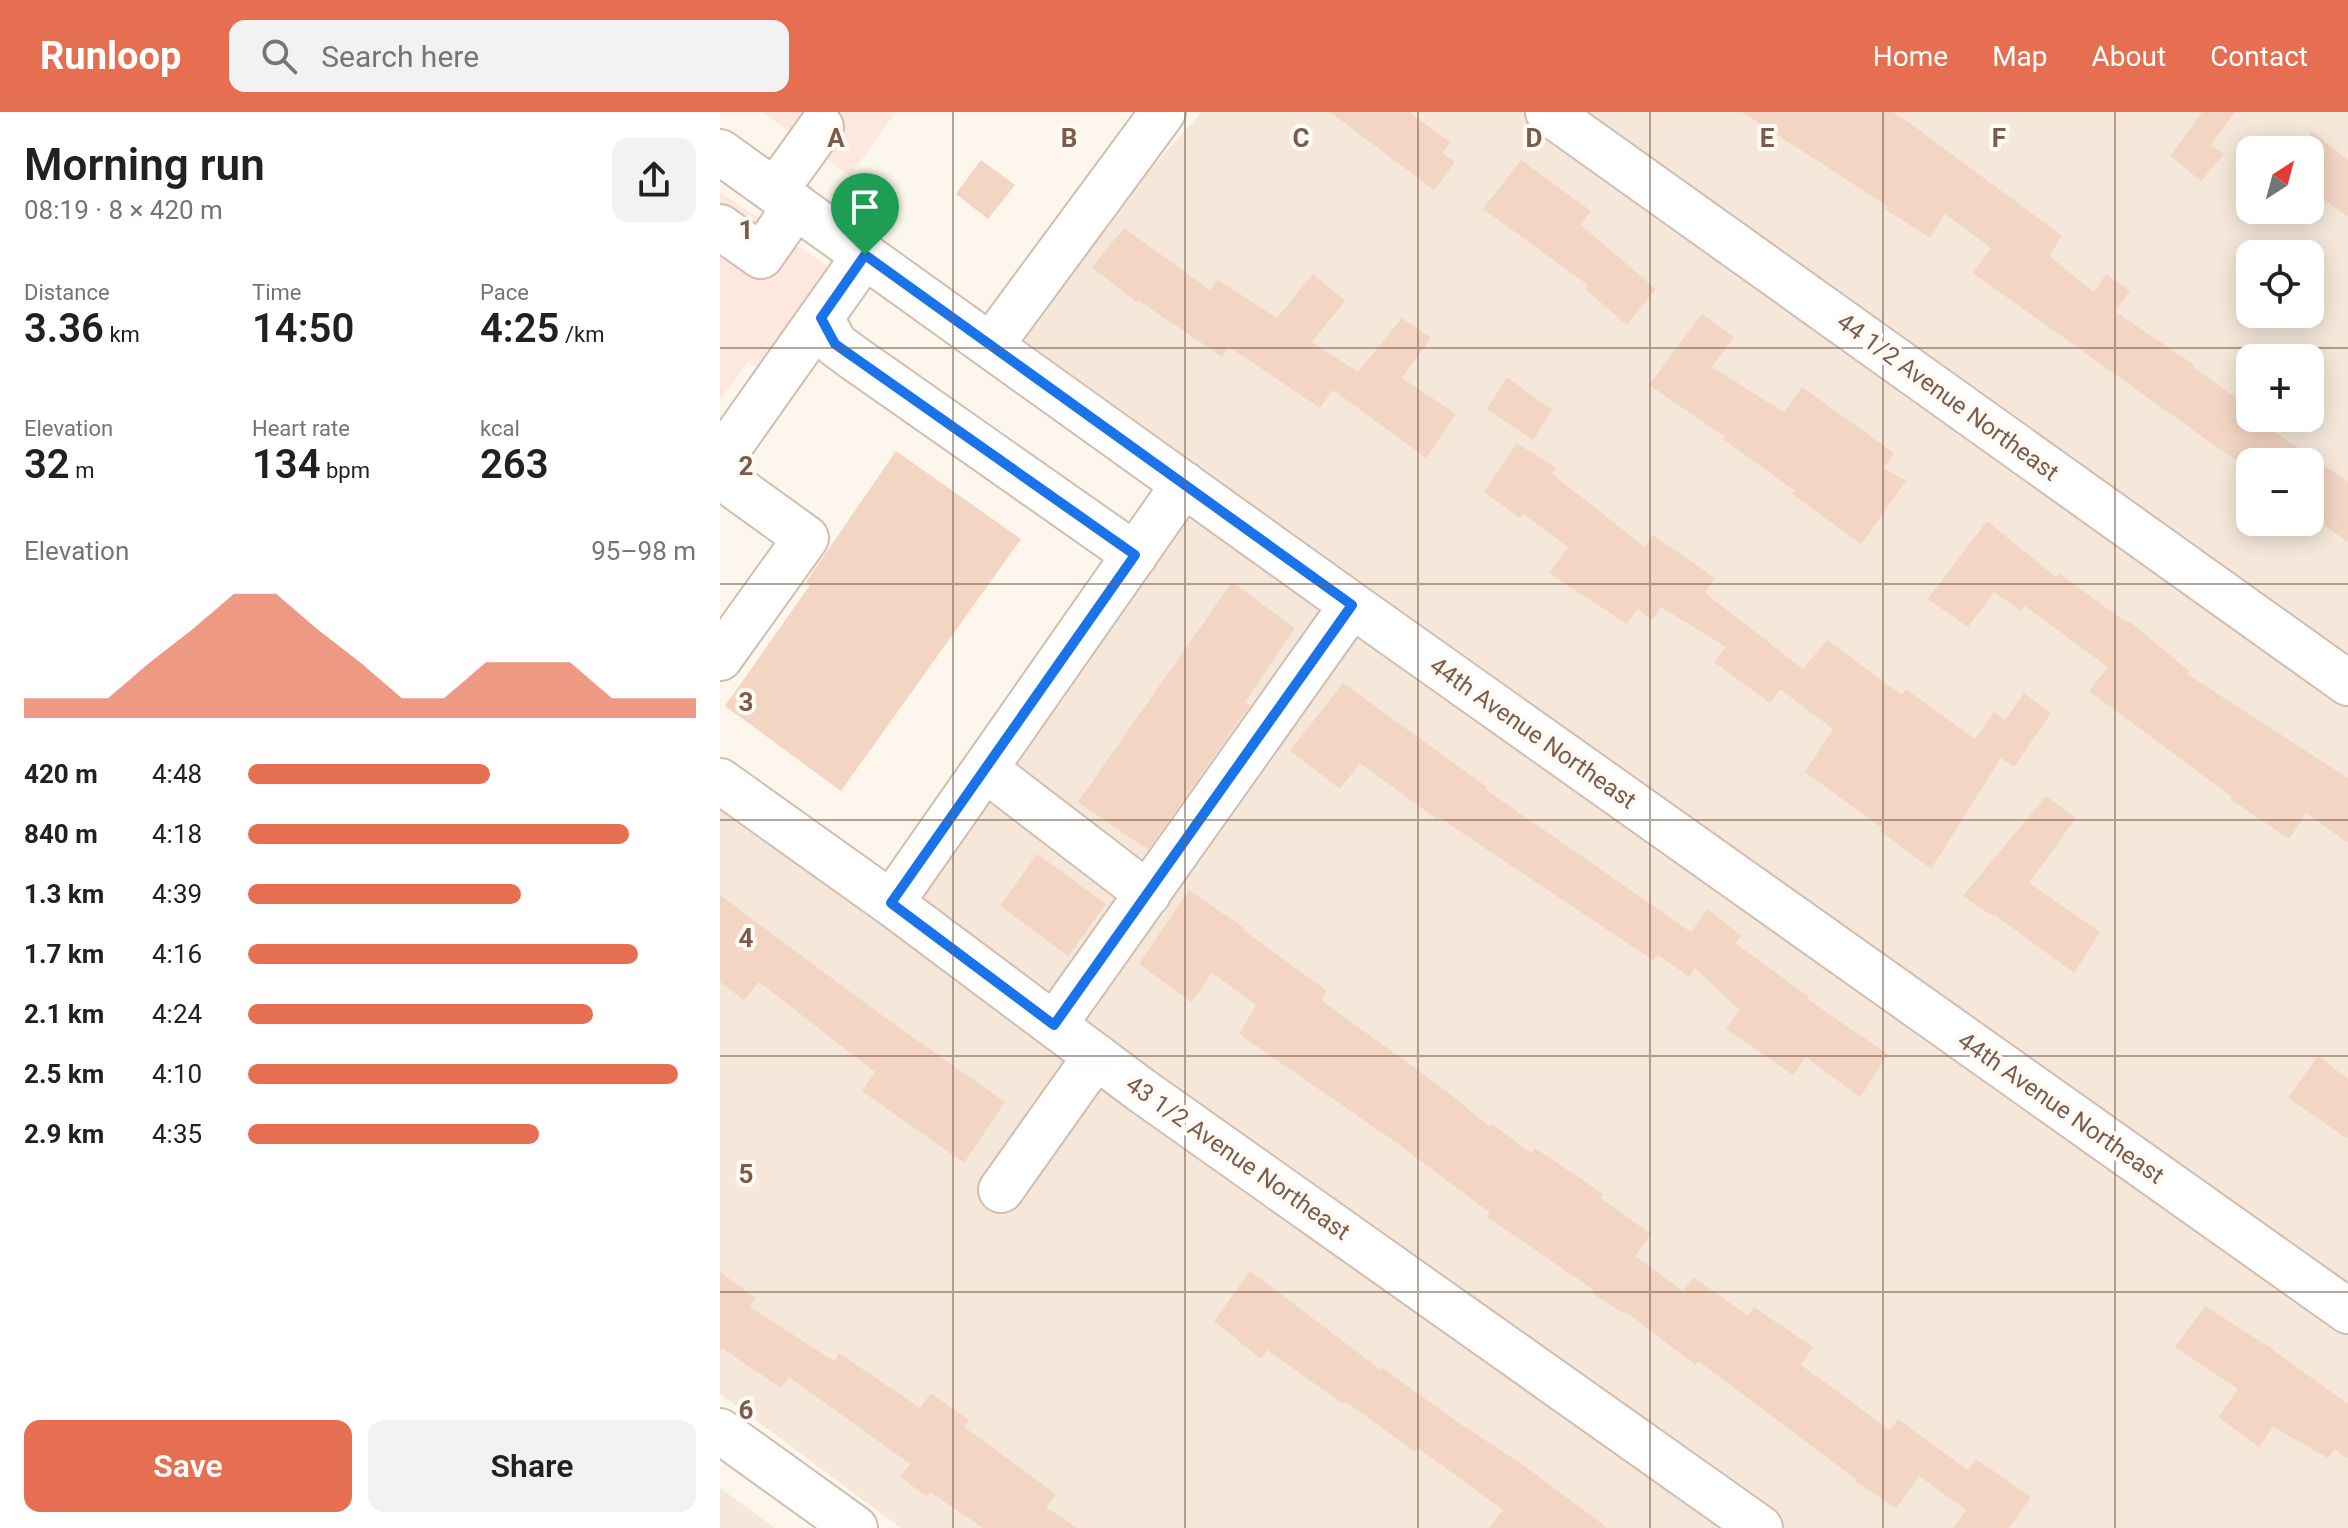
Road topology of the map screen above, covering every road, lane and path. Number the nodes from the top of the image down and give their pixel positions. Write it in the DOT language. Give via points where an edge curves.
graph roads {
  1 [pos="1163,112"];
  2 [pos="1548,112"];
  3 [pos="818,117"];
  4 [pos="720,152"];
  5 [pos="786,199"];
  6 [pos="720,227"];
  7 [pos="865,255"];
  8 [pos="821,318"];
  9 [pos="991,345"];
  10 [pos="720,460"];
  11 [pos="720,476"];
  12 [pos="1184,484"];
  13 [pos="1135,555"];
  14 [pos="1352,605"];
  15 [pos="720,658"];
  16 [pos="2348,683"];
  17 [pos="985,769"];
  18 [pos="720,781"];
  19 [pos="1148,894"];
  20 [pos="891,903"];
  21 [pos="1054,1025"];
  22 [pos="1096,1056"];
  23 [pos="1001,1190"];
  24 [pos="2348,1311"];
  25 [pos="720,1431"];
  26 [pos="855,1528"];
  27 [pos="1760,1528"];
  1 -- 9 [label="street"];
  2 -- 16 [label="street, 44 1/2 Avenue Northeast"];
  3 -- 5 [label="street"];
  4 -- 5 [label="street, 44th Avenue Northeast"];
  5 -- 6 [label="street" via="761,256"];
  5 -- 7 [label="street, 44th Avenue Northeast"];
  7 -- 8 [label="street"];
  7 -- 9 [label="street, 44th Avenue Northeast"];
  8 -- 10 [label="street"];
  8 -- 13 [label="street" via="835,344"];
  9 -- 12 [label="street, 44th Avenue Northeast"];
  11 -- 15 [label="street" via="806,538"];
  12 -- 13 [label="street"];
  12 -- 14 [label="street, 44th Avenue Northeast"];
  13 -- 17 [label="street"];
  14 -- 19 [label="street"];
  14 -- 24 [label="street, 44th Avenue Northeast"];
  17 -- 19 [label="street"];
  17 -- 20 [label="street"];
  18 -- 20 [label="street, 43 1/2 Avenue Northeast"];
  19 -- 21 [label="street"];
  20 -- 21 [label="street, 43 1/2 Avenue Northeast"];
  21 -- 22 [label="street, 43 1/2 Avenue Northeast"];
  22 -- 23 [label="street"];
  22 -- 27 [label="street, 43 1/2 Avenue Northeast"];
  25 -- 26 [label="street"];
}
